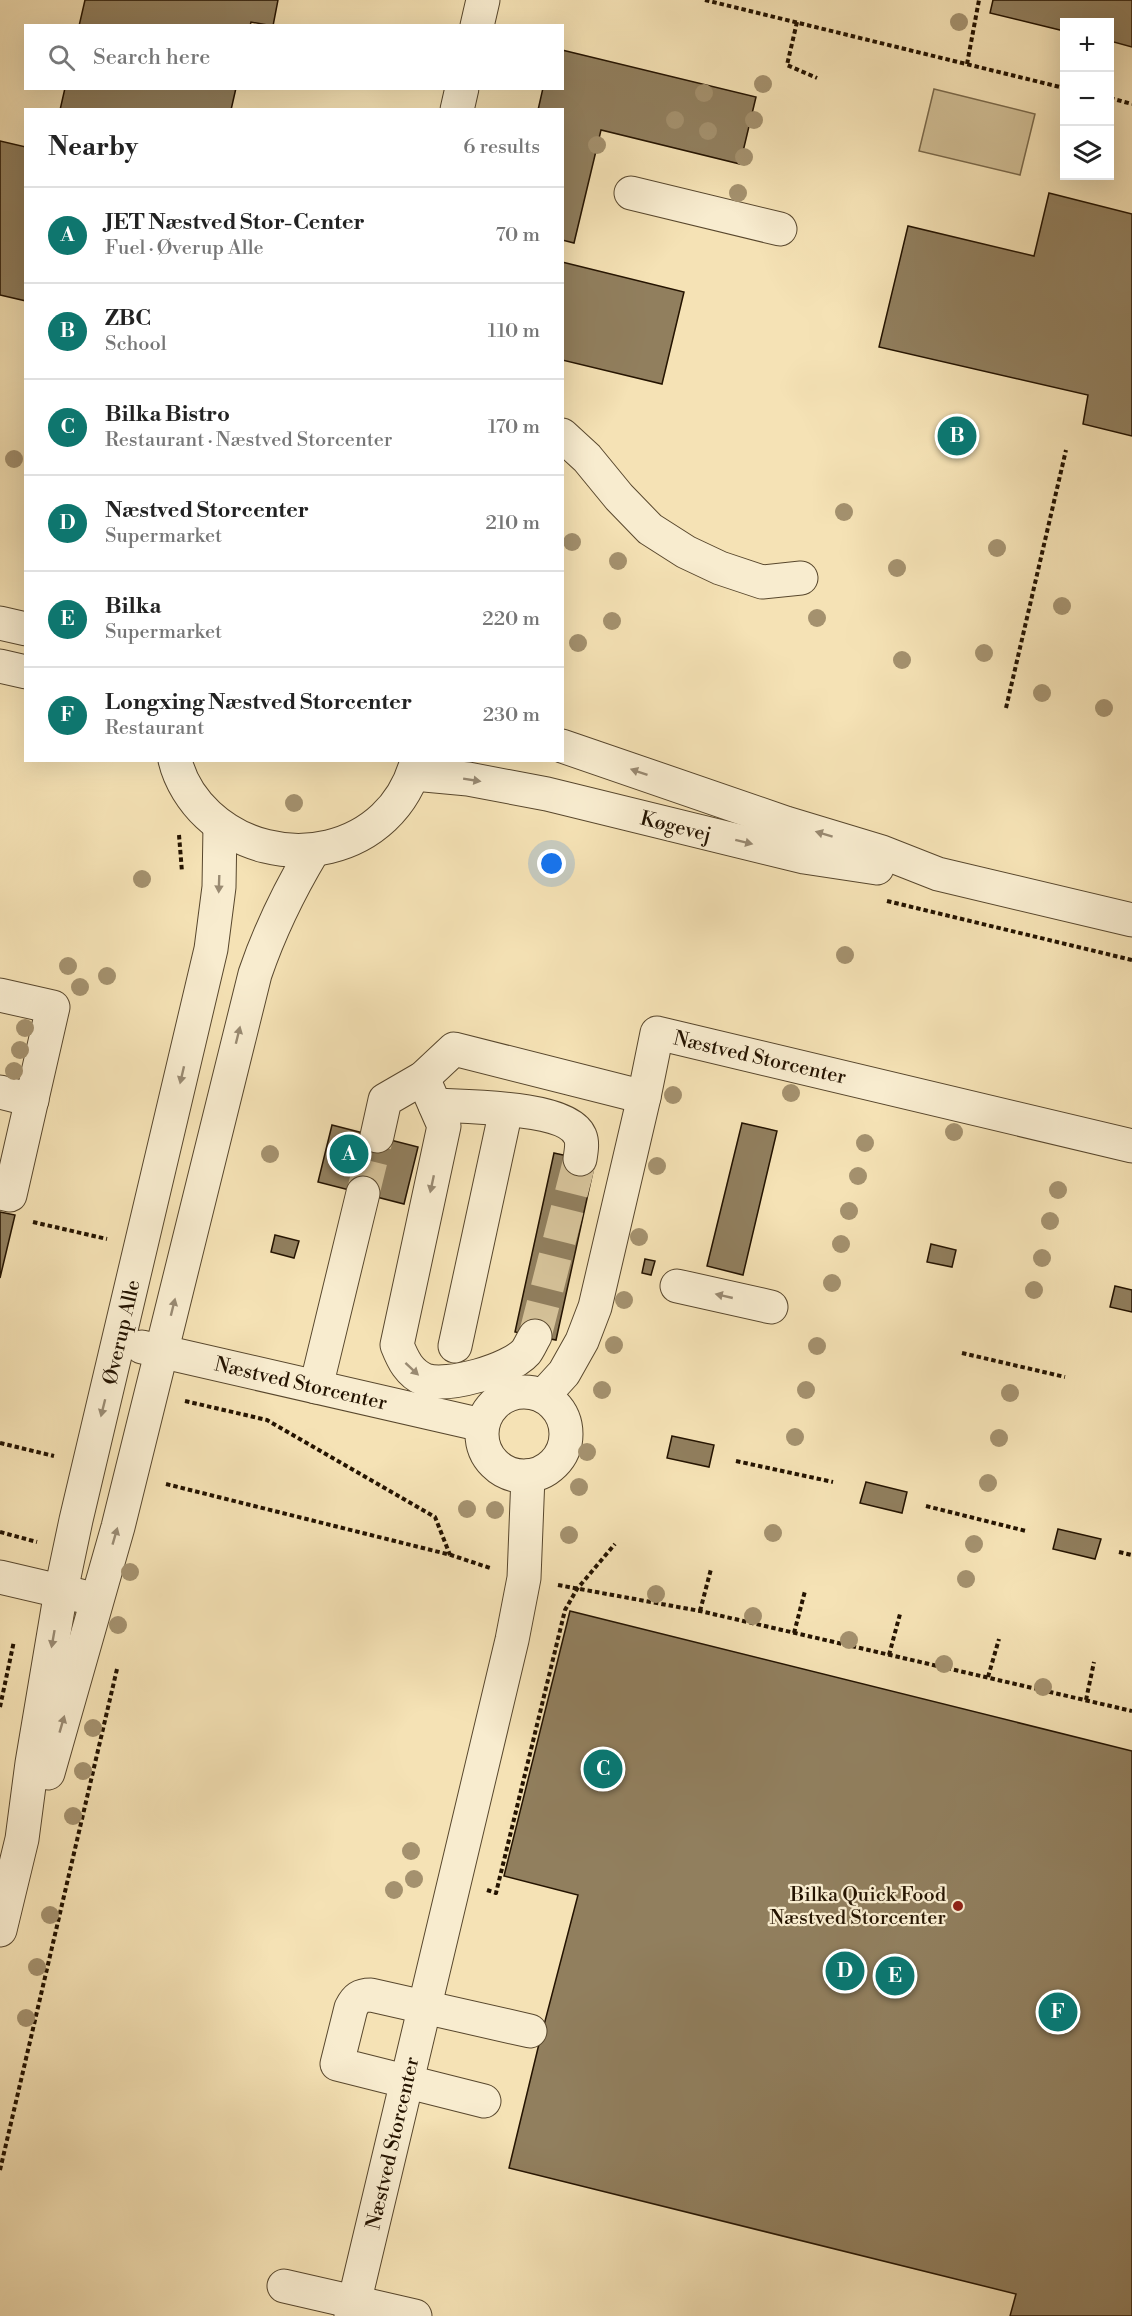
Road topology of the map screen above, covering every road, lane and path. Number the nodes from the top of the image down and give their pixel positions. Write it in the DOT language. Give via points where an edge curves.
graph roads {
  1 [pos="483,0"];
  2 [pos="705,0"];
  3 [pos="979,0"];
  4 [pos="797,22"];
  5 [pos="477,24"];
  6 [pos="967,64"];
  7 [pos="817,78"];
  8 [pos="1060,86"];
  9 [pos="462,90"];
  10 [pos="1114,99"];
  11 [pos="1132,104"];
  12 [pos="457,108"];
  13 [pos="631,193"];
  14 [pos="780,229"];
  15 [pos="564,437"];
  16 [pos="1066,450"];
  17 [pos="801,578"];
  18 [pos="0,623"];
  19 [pos="24,629"];
  20 [pos="0,666"];
  21 [pos="24,672"];
  22 [pos="1006,708"];
  23 [pos="564,747"];
  24 [pos="176,762"];
  25 [pos="415,767"];
  26 [pos="220,826"];
  27 [pos="313,850"];
  28 [pos="938,874"];
  29 [pos="1132,920"];
  30 [pos="0,995"];
  31 [pos="550,1073"];
  32 [pos="0,1092"];
  33 [pos="644,1097"];
  34 [pos="32,1100"];
  35 [pos="434,1103"];
  36 [pos="506,1110"];
  37 [pos="542,1113"];
  38 [pos="377,1136"];
  39 [pos="1132,1146"];
  40 [pos="580,1159"];
  41 [pos="363,1193"];
  42 [pos="5,1194"];
  43 [pos="111,1240"];
  44 [pos="677,1286"];
  45 [pos="771,1307"];
  46 [pos="535,1336"];
  47 [pos="119,1342"];
  48 [pos="455,1346"];
  49 [pos="162,1351"];
  50 [pos="962,1353"];
  51 [pos="1065,1377"];
  52 [pos="316,1387"];
  53 [pos="543,1396"];
  54 [pos="182,1400"];
  55 [pos="482,1425"];
  56 [pos="0,1443"];
  57 [pos="55,1456"];
  58 [pos="736,1461"];
  59 [pos="528,1476"];
  60 [pos="834,1482"];
  61 [pos="166,1484"];
  62 [pos="926,1506"];
  63 [pos="1026,1531"];
  64 [pos="615,1544"];
  65 [pos="1119,1552"];
  66 [pos="451,1555"];
  67 [pos="1132,1555"];
  68 [pos="711,1569"];
  69 [pos="0,1577"];
  70 [pos="524,1578"];
  71 [pos="577,1589"];
  72 [pos="61,1591"];
  73 [pos="805,1591"];
  74 [pos="97,1600"];
  75 [pos="700,1611"];
  76 [pos="900,1614"];
  77 [pos="794,1633"];
  78 [pos="999,1639"];
  79 [pos="889,1655"];
  80 [pos="1094,1662"];
  81 [pos="988,1677"];
  82 [pos="1086,1700"];
  83 [pos="1132,1710"];
  84 [pos="22,1839"];
  85 [pos="454,1883"];
  86 [pos="0,1930"];
  87 [pos="425,2007"];
  88 [pos="530,2031"];
  89 [pos="407,2082"];
  90 [pos="484,2101"];
  91 [pos="284,2286"];
  92 [pos="353,2309"];
  93 [pos="415,2316"];
  1 -- 5 [label="street"];
  2 -- 4 [label="path"];
  3 -- 6 [label="path"];
  4 -- 6 [label="path"];
  4 -- 7 [label="path" via="787,65"];
  6 -- 8 [label="path"];
  9 -- 12 [label="street"];
  10 -- 11 [label="path"];
  13 -- 14 [label="street"];
  15 -- 17 [label="street" via="650,529 686,552 762,582"];
  16 -- 22 [label="path"];
  18 -- 19 [label="street"];
  20 -- 21 [label="street"];
  28 -- 23 [label="street, Køgevej, one-way"];
  24 -- 26 [label="street" via="201,809"];
  25 -- 27 [label="street" via="397,803 373,826 345,842"];
  25 -- 28 [label="street, Køgevej, one-way" via="547,794 804,857"];
  26 -- 27 [label="street" via="264,847"];
  26 -- 47 [label="street, Øverup Alle, one-way" via="219,887 211,949"];
  49 -- 27 [label="street, Øverup Alle, one-way" via="255,974 282,906"];
  28 -- 29 [label="street, Køgevej"];
  30 -- 34 [label="street" via="53,1008"];
  31 -- 33 [label="street"];
  31 -- 35 [label="street" via="454,1049"];
  31 -- 37 [label="street"];
  32 -- 34 [label="street"];
  33 -- 39 [label="street, Næstved Storcenter" via="657,1033"];
  33 -- 53 [label="street, Næstved Storcenter" via="595,1307 564,1373"];
  34 -- 42 [label="street"];
  35 -- 36 [label="street"];
  35 -- 38 [label="street" via="385,1100"];
  35 -- 46 [label="street, one-way" via="397,1345 402,1359 411,1371 426,1380 449,1381 508,1365 525,1353"];
  36 -- 37 [label="street"];
  36 -- 48 [label="street"];
  37 -- 40 [label="street" via="577,1130 581,1137"];
  41 -- 52 [label="street"];
  42 -- 43 [label="path" via="32,1209 30,1221"];
  45 -- 44 [label="street, one-way"];
  47 -- 49 [label="street, Næstved Storcenter"];
  47 -- 72 [label="street, Øverup Alle, one-way"];
  49 -- 52 [label="street, Næstved Storcenter"];
  74 -- 49 [label="street, Øverup Alle, one-way"];
  50 -- 51 [label="path"];
  52 -- 55 [label="street, Næstved Storcenter"];
  53 -- 55 [label="street" via="531,1392 506,1396 491,1408"];
  53 -- 59 [label="street" via="562,1415 566,1442 553,1466"];
  54 -- 66 [label="path" via="267,1420 435,1517"];
  55 -- 59 [label="street" via="485,1451 492,1462 514,1476"];
  56 -- 57 [label="path"];
  58 -- 60 [label="path"];
  59 -- 70 [label="street, Næstved Storcenter"];
  61 -- 66 [label="path"];
  62 -- 63 [label="path"];
  64 -- 71 [label="path"];
  65 -- 67 [label="path"];
  66 -- 70 [label="path"];
  68 -- 75 [label="path"];
  69 -- 72 [label="street"];
  70 -- 71 [label="path"];
  70 -- 85 [label="street, Næstved Storcenter"];
  71 -- 75 [label="path"];
  71 -- 85 [label="path" via="565,1610 496,1893"];
  72 -- 74 [label="street"];
  72 -- 84 [label="street, Øverup Alle, one-way"];
  73 -- 77 [label="path"];
  84 -- 74 [label="street, Øverup Alle, one-way" via="51,1764"];
  75 -- 77 [label="path"];
  76 -- 79 [label="path"];
  77 -- 79 [label="path"];
  78 -- 81 [label="path"];
  79 -- 81 [label="path"];
  80 -- 82 [label="path"];
  81 -- 82 [label="path"];
  82 -- 83 [label="path"];
  84 -- 86 [label="street, Øverup Alle"];
  85 -- 87 [label="street, Næstved Storcenter"];
  87 -- 88 [label="street"];
  87 -- 89 [label="street, Næstved Storcenter"];
  87 -- 89 [label="street" via="370,1995 357,1998 337,2064"];
  89 -- 90 [label="street"];
  89 -- 92 [label="street, Næstved Storcenter"];
  91 -- 92 [label="street"];
  92 -- 93 [label="street"];
}
